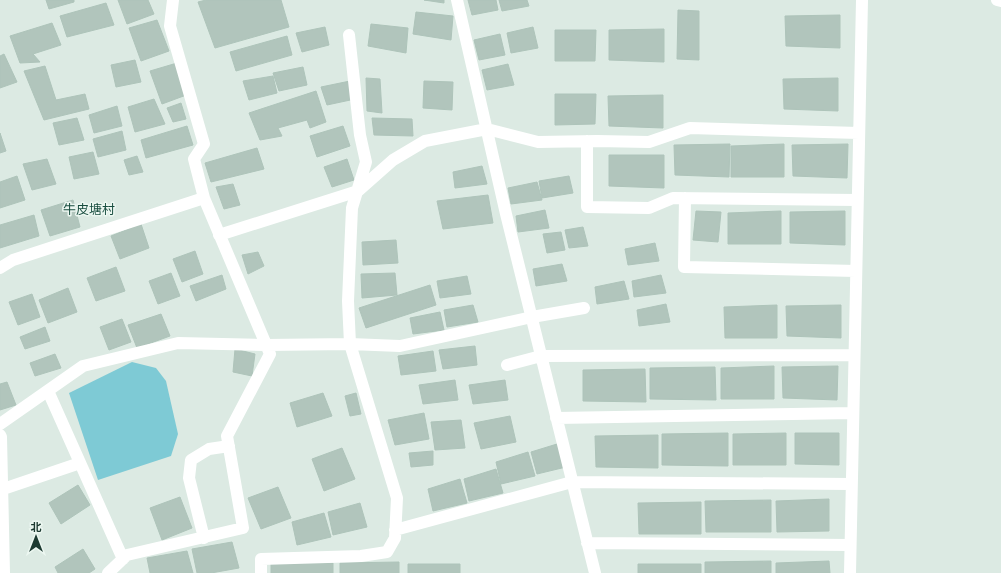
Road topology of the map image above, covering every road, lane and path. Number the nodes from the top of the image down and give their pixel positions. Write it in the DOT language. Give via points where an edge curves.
graph roads {
  1 [pos="173,0"];
  2 [pos="457,0"];
  3 [pos="862,0"];
  4 [pos="997,0"];
  5 [pos="1001,1"];
  6 [pos="349,35"];
  7 [pos="486,129"];
  8 [pos="859,133"];
  9 [pos="587,141"];
  10 [pos="358,191"];
  11 [pos="204,198"];
  12 [pos="685,198"];
  13 [pos="857,200"];
  14 [pos="220,235"];
  15 [pos="0,268"];
  16 [pos="856,270"];
  17 [pos="584,308"];
  18 [pos="532,317"];
  19 [pos="350,344"];
  20 [pos="266,345"];
  21 [pos="542,356"];
  22 [pos="854,356"];
  23 [pos="507,365"];
  24 [pos="48,391"];
  25 [pos="853,413"];
  26 [pos="556,418"];
  27 [pos="0,424"];
  28 [pos="0,435"];
  29 [pos="229,446"];
  30 [pos="80,463"];
  31 [pos="572,482"];
  32 [pos="852,484"];
  33 [pos="1,490"];
  34 [pos="395,530"];
  35 [pos="204,538"];
  36 [pos="587,543"];
  37 [pos="850,546"];
  38 [pos="123,559"];
  39 [pos="4,573"];
  40 [pos="108,573"];
  41 [pos="261,573"];
  42 [pos="595,573"];
  43 [pos="850,573"];
  1 -- 11 [label="street" via="170,26 204,144 194,159"];
  2 -- 7 [label="street"];
  3 -- 8 [label="street"];
  4 -- 5 [label="street"];
  6 -- 10 [label="street" via="360,136 366,162"];
  7 -- 9 [label="street" via="538,142"];
  7 -- 10 [label="street" via="425,141 393,160"];
  7 -- 18 [label="street"];
  8 -- 9 [label="street" via="690,128 649,142"];
  8 -- 13 [label="street"];
  9 -- 12 [label="street" via="587,207 649,208 673,198"];
  10 -- 14 [label="street"];
  10 -- 19 [label="street" via="352,208 348,302"];
  11 -- 14 [label="street"];
  11 -- 15 [label="street" via="13,260"];
  12 -- 13 [label="street"];
  12 -- 16 [label="street" via="684,267"];
  13 -- 16 [label="street"];
  14 -- 20 [label="street"];
  16 -- 22 [label="street"];
  17 -- 18 [label="street"];
  18 -- 19 [label="street" via="400,346"];
  18 -- 21 [label="street"];
  19 -- 20 [label="street"];
  19 -- 34 [label="street" via="397,498"];
  20 -- 24 [label="street" via="178,343 83,366"];
  20 -- 29 [label="street" via="270,354 227,436"];
  21 -- 22 [label="street"];
  21 -- 23 [label="street"];
  21 -- 26 [label="street"];
  22 -- 25 [label="street"];
  24 -- 27 [label="street"];
  24 -- 30 [label="street"];
  25 -- 26 [label="street"];
  25 -- 32 [label="street"];
  26 -- 31 [label="street"];
  28 -- 33 [label="street"];
  29 -- 35 [label="street" via="209,449 192,460 189,478"];
  29 -- 35 [label="street" via="243,528"];
  30 -- 33 [label="street"];
  30 -- 38 [label="street"];
  31 -- 32 [label="street"];
  31 -- 34 [label="street"];
  31 -- 36 [label="street"];
  32 -- 37 [label="street"];
  33 -- 39 [label="street"];
  34 -- 41 [label="street" via="395,538 387,552 361,556 261,558"];
  35 -- 38 [label="street"];
  36 -- 37 [label="street"];
  36 -- 42 [label="street"];
  37 -- 43 [label="street"];
  38 -- 40 [label="street"];
}
